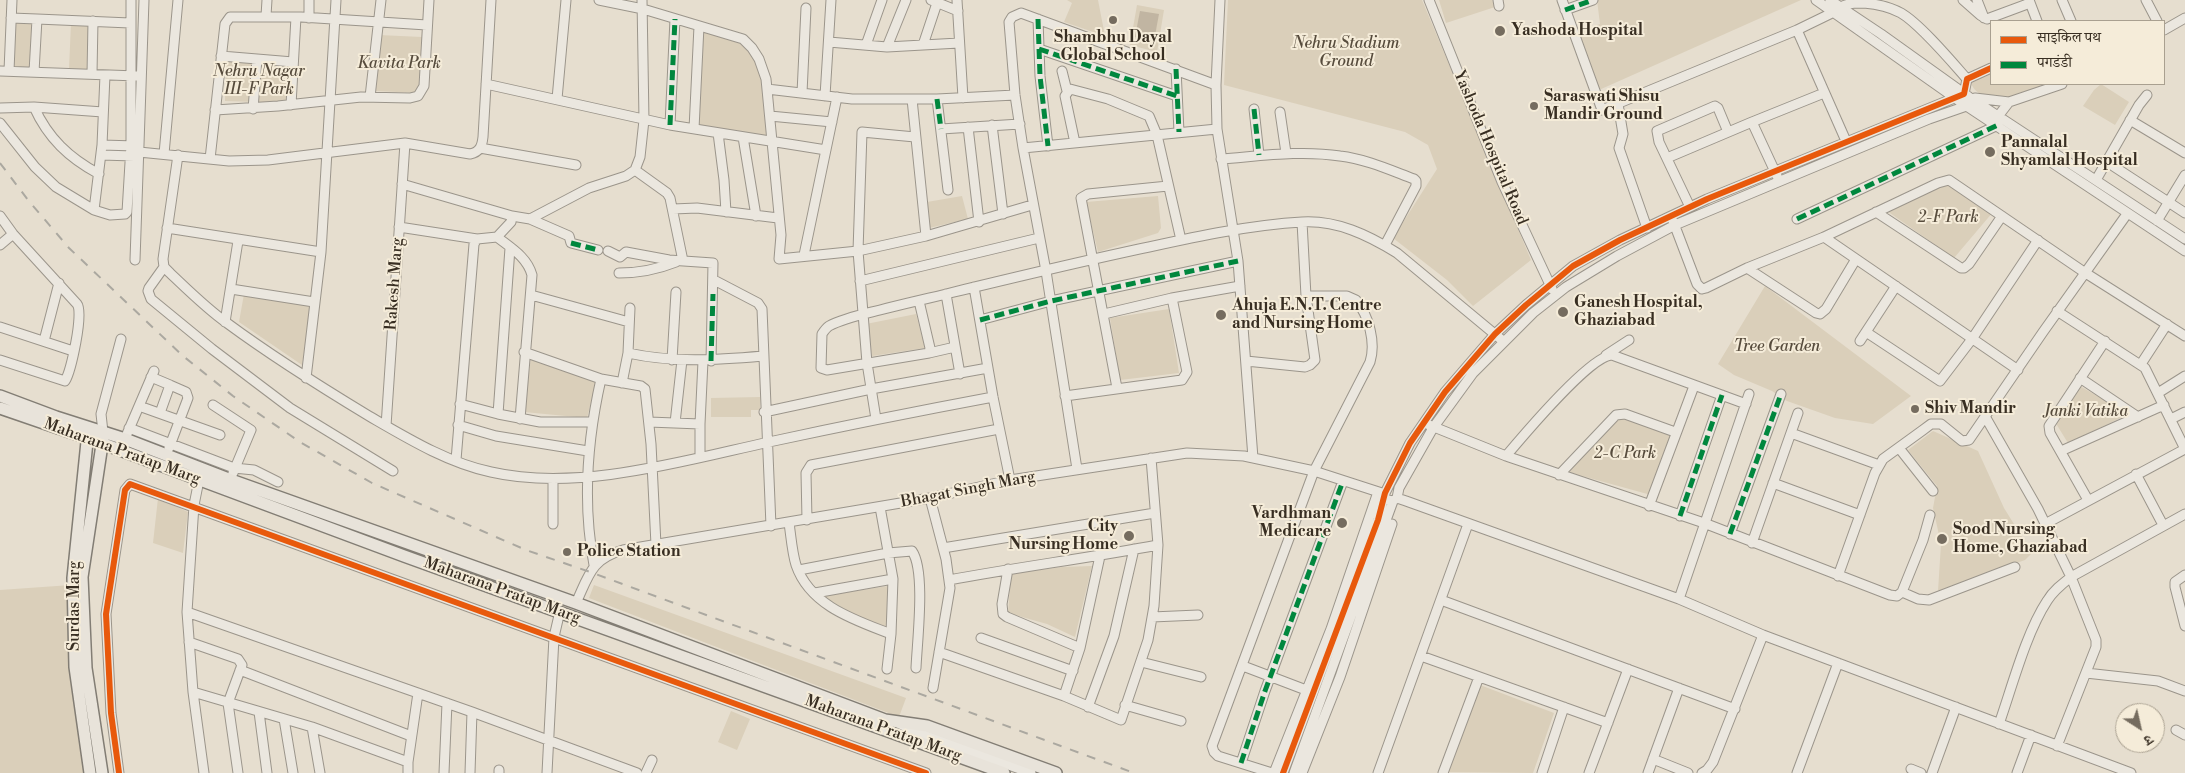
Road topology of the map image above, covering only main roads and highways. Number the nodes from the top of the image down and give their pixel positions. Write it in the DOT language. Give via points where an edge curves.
graph roads {
  1 [pos="0,396"];
  2 [pos="0,408"];
  3 [pos="88,433"];
  4 [pos="102,438"];
  5 [pos="475,567"];
  6 [pos="78,578"];
  7 [pos="471,580"];
  8 [pos="668,638"];
  9 [pos="663,650"];
  10 [pos="762,680"];
  11 [pos="988,770"];
  12 [pos="90,773"];
  13 [pos="102,773"];
  14 [pos="1004,773"];
  15 [pos="1056,773"];
  1 -- 3 [label="main road, Maharana Pratap Marg"];
  2 -- 3 [label="main road, Maharana Pratap Marg"];
  3 -- 4 [label="main road, Maharana Pratap Marg"];
  3 -- 6 [label="main road, Surdas Marg"];
  4 -- 5 [label="main road, Maharana Pratap Marg" via="127,433 169,449 203,469 231,480"];
  4 -- 6 [label="main road, Surdas Marg"];
  4 -- 7 [label="main road, Maharana Pratap Marg" via="198,480"];
  5 -- 7 [label="main road"];
  5 -- 8 [label="main road, Maharana Pratap Marg"];
  6 -- 12 [label="main road, Surdas Marg" via="75,667"];
  6 -- 13 [label="main road, Surdas Marg" via="86,668"];
  7 -- 9 [label="main road, Maharana Pratap Marg"];
  8 -- 9 [label="main road"];
  8 -- 10 [label="main road, Maharana Pratap Marg"];
  9 -- 10 [label="main road, Maharana Pratap Marg"];
  10 -- 11 [label="main road, Maharana Pratap Marg"];
  10 -- 15 [label="main road, Maharana Pratap Marg" via="898,723 927,726"];
  11 -- 14 [label="main road, Maharana Pratap Marg"];
}
